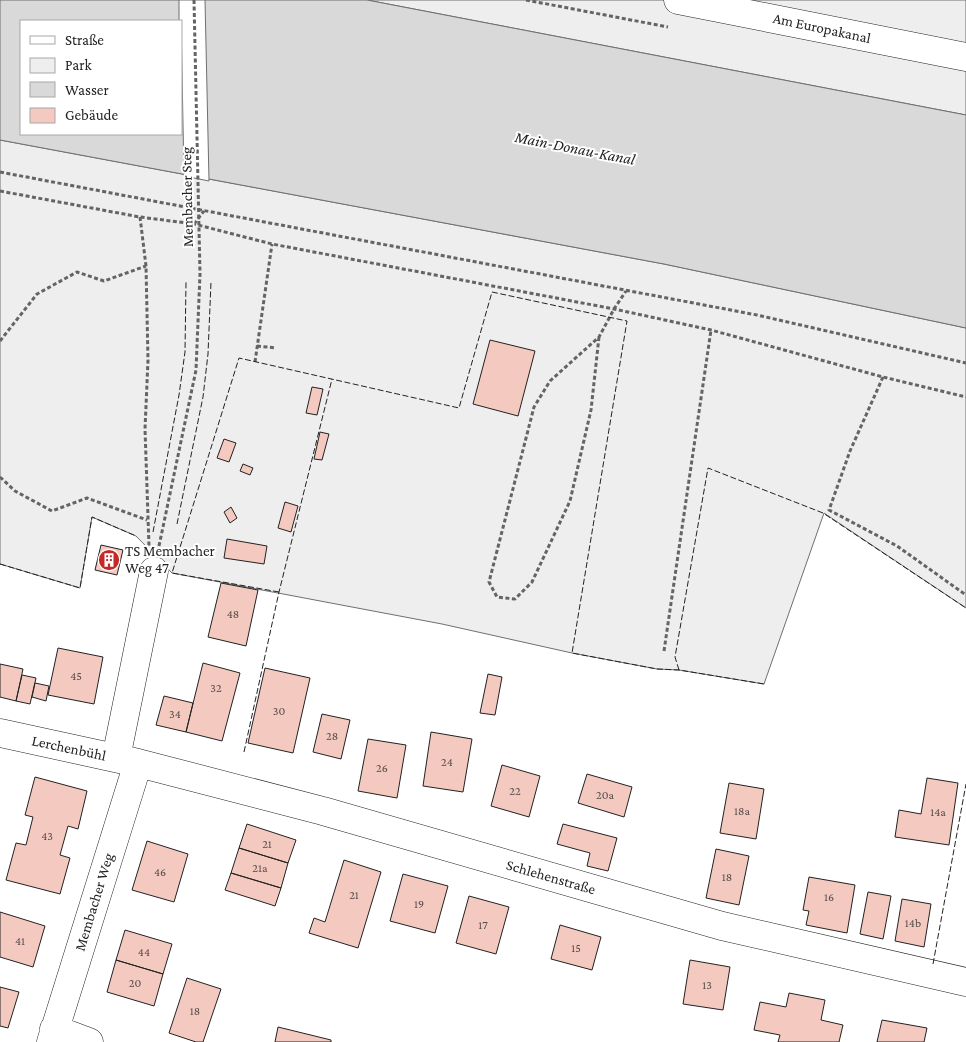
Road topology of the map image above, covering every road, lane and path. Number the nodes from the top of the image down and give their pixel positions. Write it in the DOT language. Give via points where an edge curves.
graph roads {
  1 [pos="194,0"];
  2 [pos="678,0"];
  3 [pos="966,57"];
  4 [pos="0,172"];
  5 [pos="0,191"];
  6 [pos="204,211"];
  7 [pos="140,217"];
  8 [pos="194,224"];
  9 [pos="272,244"];
  10 [pos="146,266"];
  11 [pos="626,291"];
  12 [pos="614,308"];
  13 [pos="711,330"];
  14 [pos="599,337"];
  15 [pos="0,341"];
  16 [pos="257,346"];
  17 [pos="276,348"];
  18 [pos="255,362"];
  19 [pos="966,363"];
  20 [pos="884,377"];
  21 [pos="966,397"];
  22 [pos="0,477"];
  23 [pos="147,520"];
  24 [pos="154,571"];
  25 [pos="966,595"];
  26 [pos="664,651"];
  27 [pos="0,733"];
  28 [pos="127,760"];
  29 [pos="966,982"];
  30 [pos="52,1036"];
  31 [pos="89,1042"];
  1 -- 24 [label="path, Membacher Steg, bridge" via="200,274 196,370"];
  2 -- 3 [label="street, Am Europakanal"];
  4 -- 6 [label="path"];
  5 -- 7 [label="path"];
  6 -- 8 [label="path"];
  6 -- 11 [label="path"];
  7 -- 8 [label="path"];
  7 -- 10 [label="path"];
  8 -- 9 [label="path"];
  9 -- 12 [label="path"];
  9 -- 16 [label="path"];
  10 -- 15 [label="path" via="104,281 77,272 37,294"];
  10 -- 23 [label="path"];
  11 -- 12 [label="path"];
  11 -- 19 [label="path" via="757,315"];
  12 -- 13 [label="path"];
  12 -- 14 [label="path"];
  13 -- 20 [label="path"];
  13 -- 26 [label="path"];
  14 -- 14 [label="path" via="550,381 534,407 489,582 497,596 514,599 532,582 570,501 591,410"];
  16 -- 17 [label="path"];
  16 -- 18 [label="path"];
  20 -- 21 [label="path"];
  20 -- 25 [label="path" via="850,451 829,510 897,546"];
  22 -- 23 [label="path" via="15,491 52,511 87,498"];
  23 -- 24 [label="path"];
  24 -- 28 [label="street, Membacher Weg"];
  27 -- 28 [label="street, Lerchenbühl"];
  28 -- 29 [label="street, Schlehenstraße" via="323,811 722,926"];
  28 -- 30 [label="street, Membacher Weg"];
  30 -- 31 [label="street"];
}
